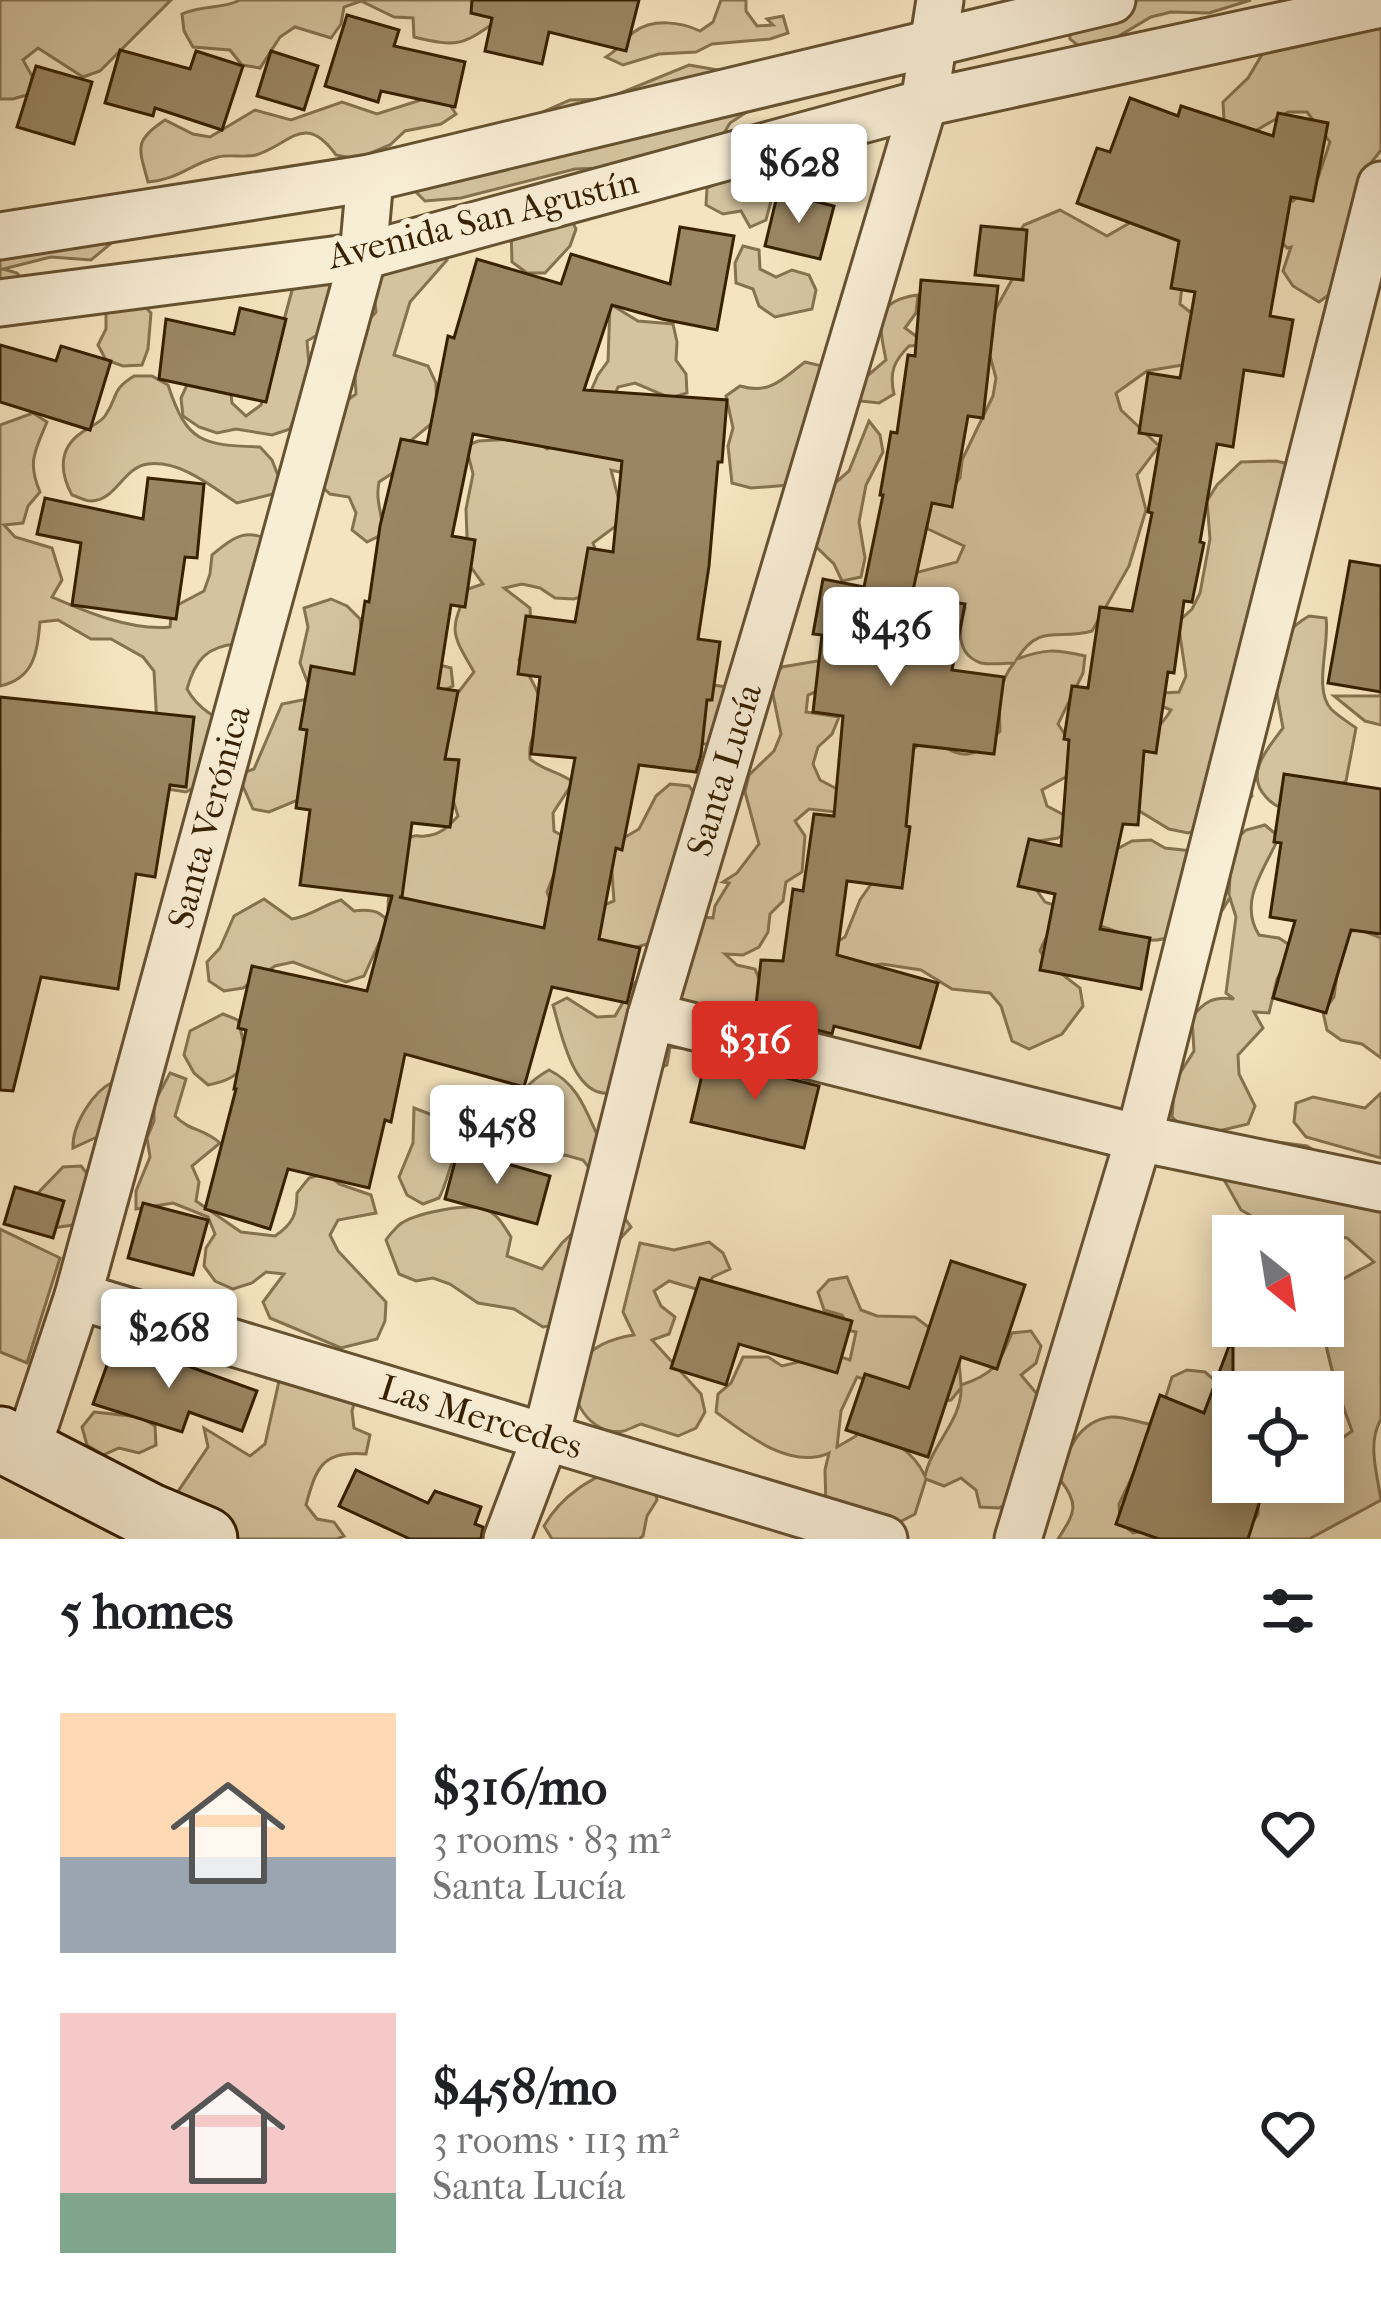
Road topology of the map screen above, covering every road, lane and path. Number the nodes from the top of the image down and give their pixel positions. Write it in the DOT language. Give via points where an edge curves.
graph roads {
  1 [pos="1112,0"];
  2 [pos="1381,4"];
  3 [pos="937,22"];
  4 [pos="923,103"];
  5 [pos="370,178"];
  6 [pos="1381,185"];
  7 [pos="0,236"];
  8 [pos="363,256"];
  9 [pos="0,303"];
  10 [pos="651,1016"];
  11 [pos="1139,1138"];
  12 [pos="1381,1188"];
  13 [pos="78,1296"];
  14 [pos="546,1436"];
  15 [pos="13,1445"];
  16 [pos="143,1527"];
  17 [pos="205,1539"];
  18 [pos="507,1539"];
  19 [pos="884,1539"];
  20 [pos="1018,1539"];
  1 -- 3 [label="street, Avenida San Agustín"];
  2 -- 4 [label="street, Avenida San Agustín"];
  3 -- 4 [label="street, Santa Lucía"];
  3 -- 5 [label="street, Avenida San Agustín"];
  4 -- 8 [label="street, Avenida San Agustín"];
  4 -- 10 [label="street, Santa Lucía"];
  5 -- 7 [label="street, Avenida San Agustín"];
  5 -- 8 [label="street, Santa Verónica"];
  6 -- 11 [label="street"];
  8 -- 9 [label="street, Avenida San Agustín"];
  8 -- 13 [label="street, Santa Verónica"];
  10 -- 11 [label="street"];
  10 -- 14 [label="street, Santa Lucía"];
  11 -- 12 [label="street"];
  11 -- 20 [label="street"];
  13 -- 14 [label="street, Las Mercedes"];
  13 -- 15 [label="street, Santa Verónica"];
  14 -- 18 [label="street, Santa Lucía"];
  14 -- 19 [label="street, Las Mercedes"];
  15 -- 16 [label="street"];
  16 -- 17 [label="street"];
}
